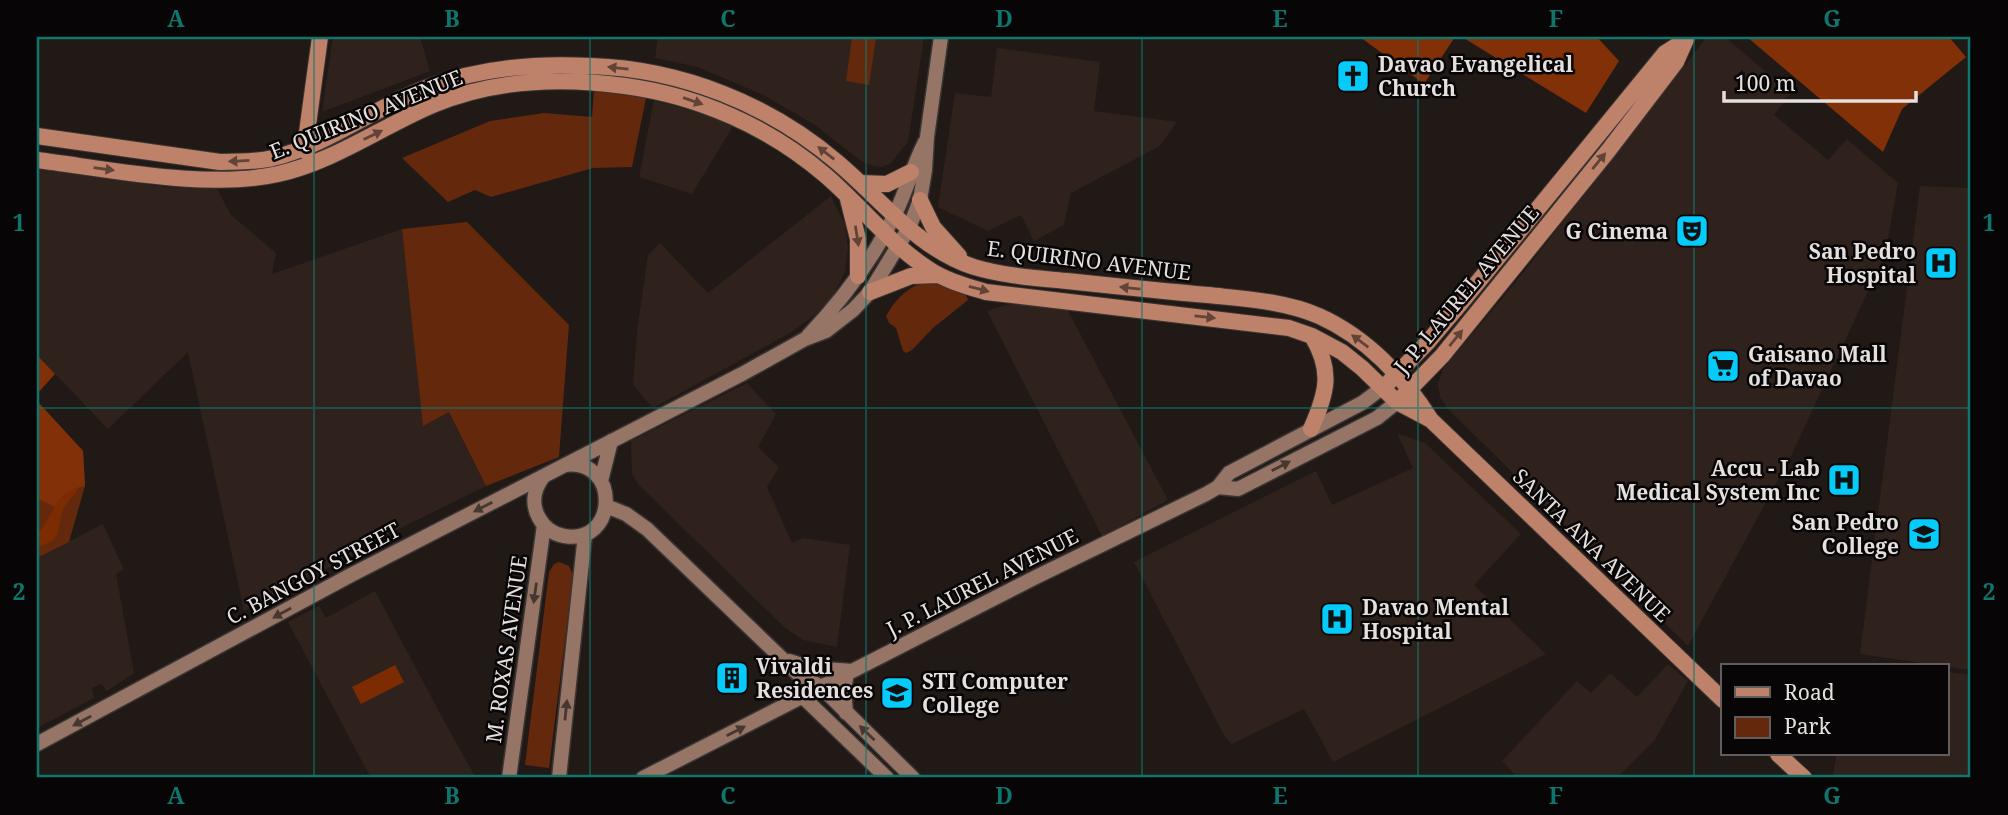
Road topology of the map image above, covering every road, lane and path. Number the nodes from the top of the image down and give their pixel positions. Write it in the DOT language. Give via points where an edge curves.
graph roads {
  1 [pos="320,37"];
  2 [pos="941,37"];
  3 [pos="1686,39"];
  4 [pos="37,135"];
  5 [pos="927,137"];
  6 [pos="308,155"];
  7 [pos="37,159"];
  8 [pos="911,172"];
  9 [pos="860,183"];
  10 [pos="848,197"];
  11 [pos="920,200"];
  12 [pos="895,215"];
  13 [pos="909,228"];
  14 [pos="885,232"];
  15 [pos="899,245"];
  16 [pos="976,267"];
  17 [pos="939,275"];
  18 [pos="858,276"];
  19 [pos="870,292"];
  20 [pos="1260,301"];
  21 [pos="1256,322"];
  22 [pos="1312,336"];
  23 [pos="805,339"];
  24 [pos="1396,374"];
  25 [pos="1382,388"];
  26 [pos="1410,388"];
  27 [pos="1396,402"];
  28 [pos="1431,419"];
  29 [pos="1311,429"];
  30 [pos="611,441"];
  31 [pos="565,465"];
  32 [pos="544,476"];
  33 [pos="601,481"];
  34 [pos="1218,487"];
  35 [pos="606,506"];
  36 [pos="544,525"];
  37 [pos="585,534"];
  38 [pos="782,658"];
  39 [pos="797,673"];
  40 [pos="850,673"];
  41 [pos="821,687"];
  42 [pos="803,697"];
  43 [pos="1721,698"];
  44 [pos="846,713"];
  45 [pos="37,744"];
  46 [pos="1780,756"];
  47 [pos="509,778"];
  48 [pos="559,778"];
  49 [pos="643,778"];
  50 [pos="887,778"];
  51 [pos="913,778"];
  52 [pos="1804,778"];
  1 -- 6 [label="main road"];
  2 -- 5 [label="main road"];
  3 -- 24 [label="main road, J. P. LAUREL AVENUE" via="1665,53 1477,284"];
  26 -- 3 [label="main road, J. P. LAUREL AVENUE, one-way" via="1442,356 1608,151 1676,62"];
  6 -- 4 [label="main road, E. QUIRINO AVENUE, one-way" via="220,162"];
  5 -- 8 [label="main road, C. BANGOY STREET"];
  5 -- 11 [label="main road, C. BANGOY STREET"];
  7 -- 6 [label="main road, E. QUIRINO AVENUE, one-way" via="144,174 239,180 278,174"];
  9 -- 6 [label="main road, E. QUIRINO AVENUE, one-way" via="808,140 749,104 684,80 592,66 548,65 462,77 397,101"];
  6 -- 10 [label="main road, E. QUIRINO AVENUE, one-way" via="471,93 553,80 599,82 681,97 741,120 804,159"];
  8 -- 9 [label="main road" via="887,184"];
  8 -- 12 [label="main road, C. BANGOY STREET"];
  9 -- 12 [label="main road, E. QUIRINO AVENUE"];
  10 -- 14 [label="main road, E. QUIRINO AVENUE"];
  10 -- 18 [label="main road, one-way" via="858,239"];
  11 -- 13 [label="main road, C. BANGOY STREET"];
  11 -- 16 [label="main road" via="942,239"];
  12 -- 13 [label="main road, E. QUIRINO AVENUE"];
  12 -- 14 [label="main road, C. BANGOY STREET"];
  13 -- 15 [label="main road, C. BANGOY STREET"];
  13 -- 16 [label="main road, E. QUIRINO AVENUE" via="943,255"];
  14 -- 15 [label="main road, E. QUIRINO AVENUE"];
  14 -- 18 [label="main road, C. BANGOY STREET"];
  15 -- 17 [label="main road, E. QUIRINO AVENUE"];
  15 -- 19 [label="main road, C. BANGOY STREET"];
  20 -- 16 [label="main road, E. QUIRINO AVENUE, one-way" via="1014,276"];
  17 -- 19 [label="main road" via="911,276"];
  17 -- 21 [label="main road, E. QUIRINO AVENUE, one-way" via="986,292 1017,297"];
  18 -- 23 [label="main road, C. BANGOY STREET"];
  19 -- 23 [label="main road, C. BANGOY STREET" via="838,323"];
  20 -- 21 [label="main road"];
  24 -- 20 [label="main road, E. QUIRINO AVENUE, one-way" via="1332,322"];
  21 -- 22 [label="main road, E. QUIRINO AVENUE"];
  22 -- 25 [label="main road, E. QUIRINO AVENUE" via="1353,360"];
  22 -- 29 [label="main road" via="1322,354 1326,382"];
  23 -- 30 [label="main road, C. BANGOY STREET"];
  24 -- 25 [label="main road, J. P. LAUREL AVENUE"];
  24 -- 26 [label="main road, E. QUIRINO AVENUE"];
  25 -- 27 [label="main road, E. QUIRINO AVENUE"];
  25 -- 29 [label="main road, J. P. LAUREL AVENUE"];
  26 -- 27 [label="main road, J. P. LAUREL AVENUE"];
  26 -- 28 [label="main road, SANTA ANA AVENUE"];
  27 -- 28 [label="main road, SANTA ANA AVENUE"];
  34 -- 27 [label="main road, J. P. LAUREL AVENUE, one-way" via="1238,489 1377,418"];
  28 -- 43 [label="main road, SANTA ANA AVENUE"];
  29 -- 34 [label="main road, J. P. LAUREL AVENUE" via="1229,472"];
  30 -- 31 [label="main road, C. BANGOY STREET"];
  30 -- 33 [label="main road"];
  31 -- 32 [label="main road, C. BANGOY STREET"];
  31 -- 33 [label="main road" via="585,467"];
  32 -- 36 [label="main road" via="534,498"];
  32 -- 45 [label="main road, C. BANGOY STREET, one-way"];
  33 -- 35 [label="main road"];
  34 -- 40 [label="main road, J. P. LAUREL AVENUE"];
  35 -- 37 [label="main road" via="599,523"];
  35 -- 38 [label="main road" via="647,529"];
  36 -- 37 [label="main road" via="563,536"];
  36 -- 47 [label="main road, M. ROXAS AVENUE, one-way"];
  48 -- 37 [label="main road, one-way"];
  38 -- 39 [label="main road"];
  38 -- 40 [label="main road" via="811,668"];
  39 -- 41 [label="main road"];
  39 -- 42 [label="main road"];
  40 -- 41 [label="main road, J. P. LAUREL AVENUE"];
  40 -- 44 [label="main road" via="844,689"];
  41 -- 42 [label="main road, J. P. LAUREL AVENUE"];
  41 -- 44 [label="main road"];
  49 -- 42 [label="main road, J. P. LAUREL AVENUE, one-way"];
  42 -- 50 [label="main road"];
  51 -- 44 [label="main road, one-way"];
  46 -- 52 [label="main road"];
}
